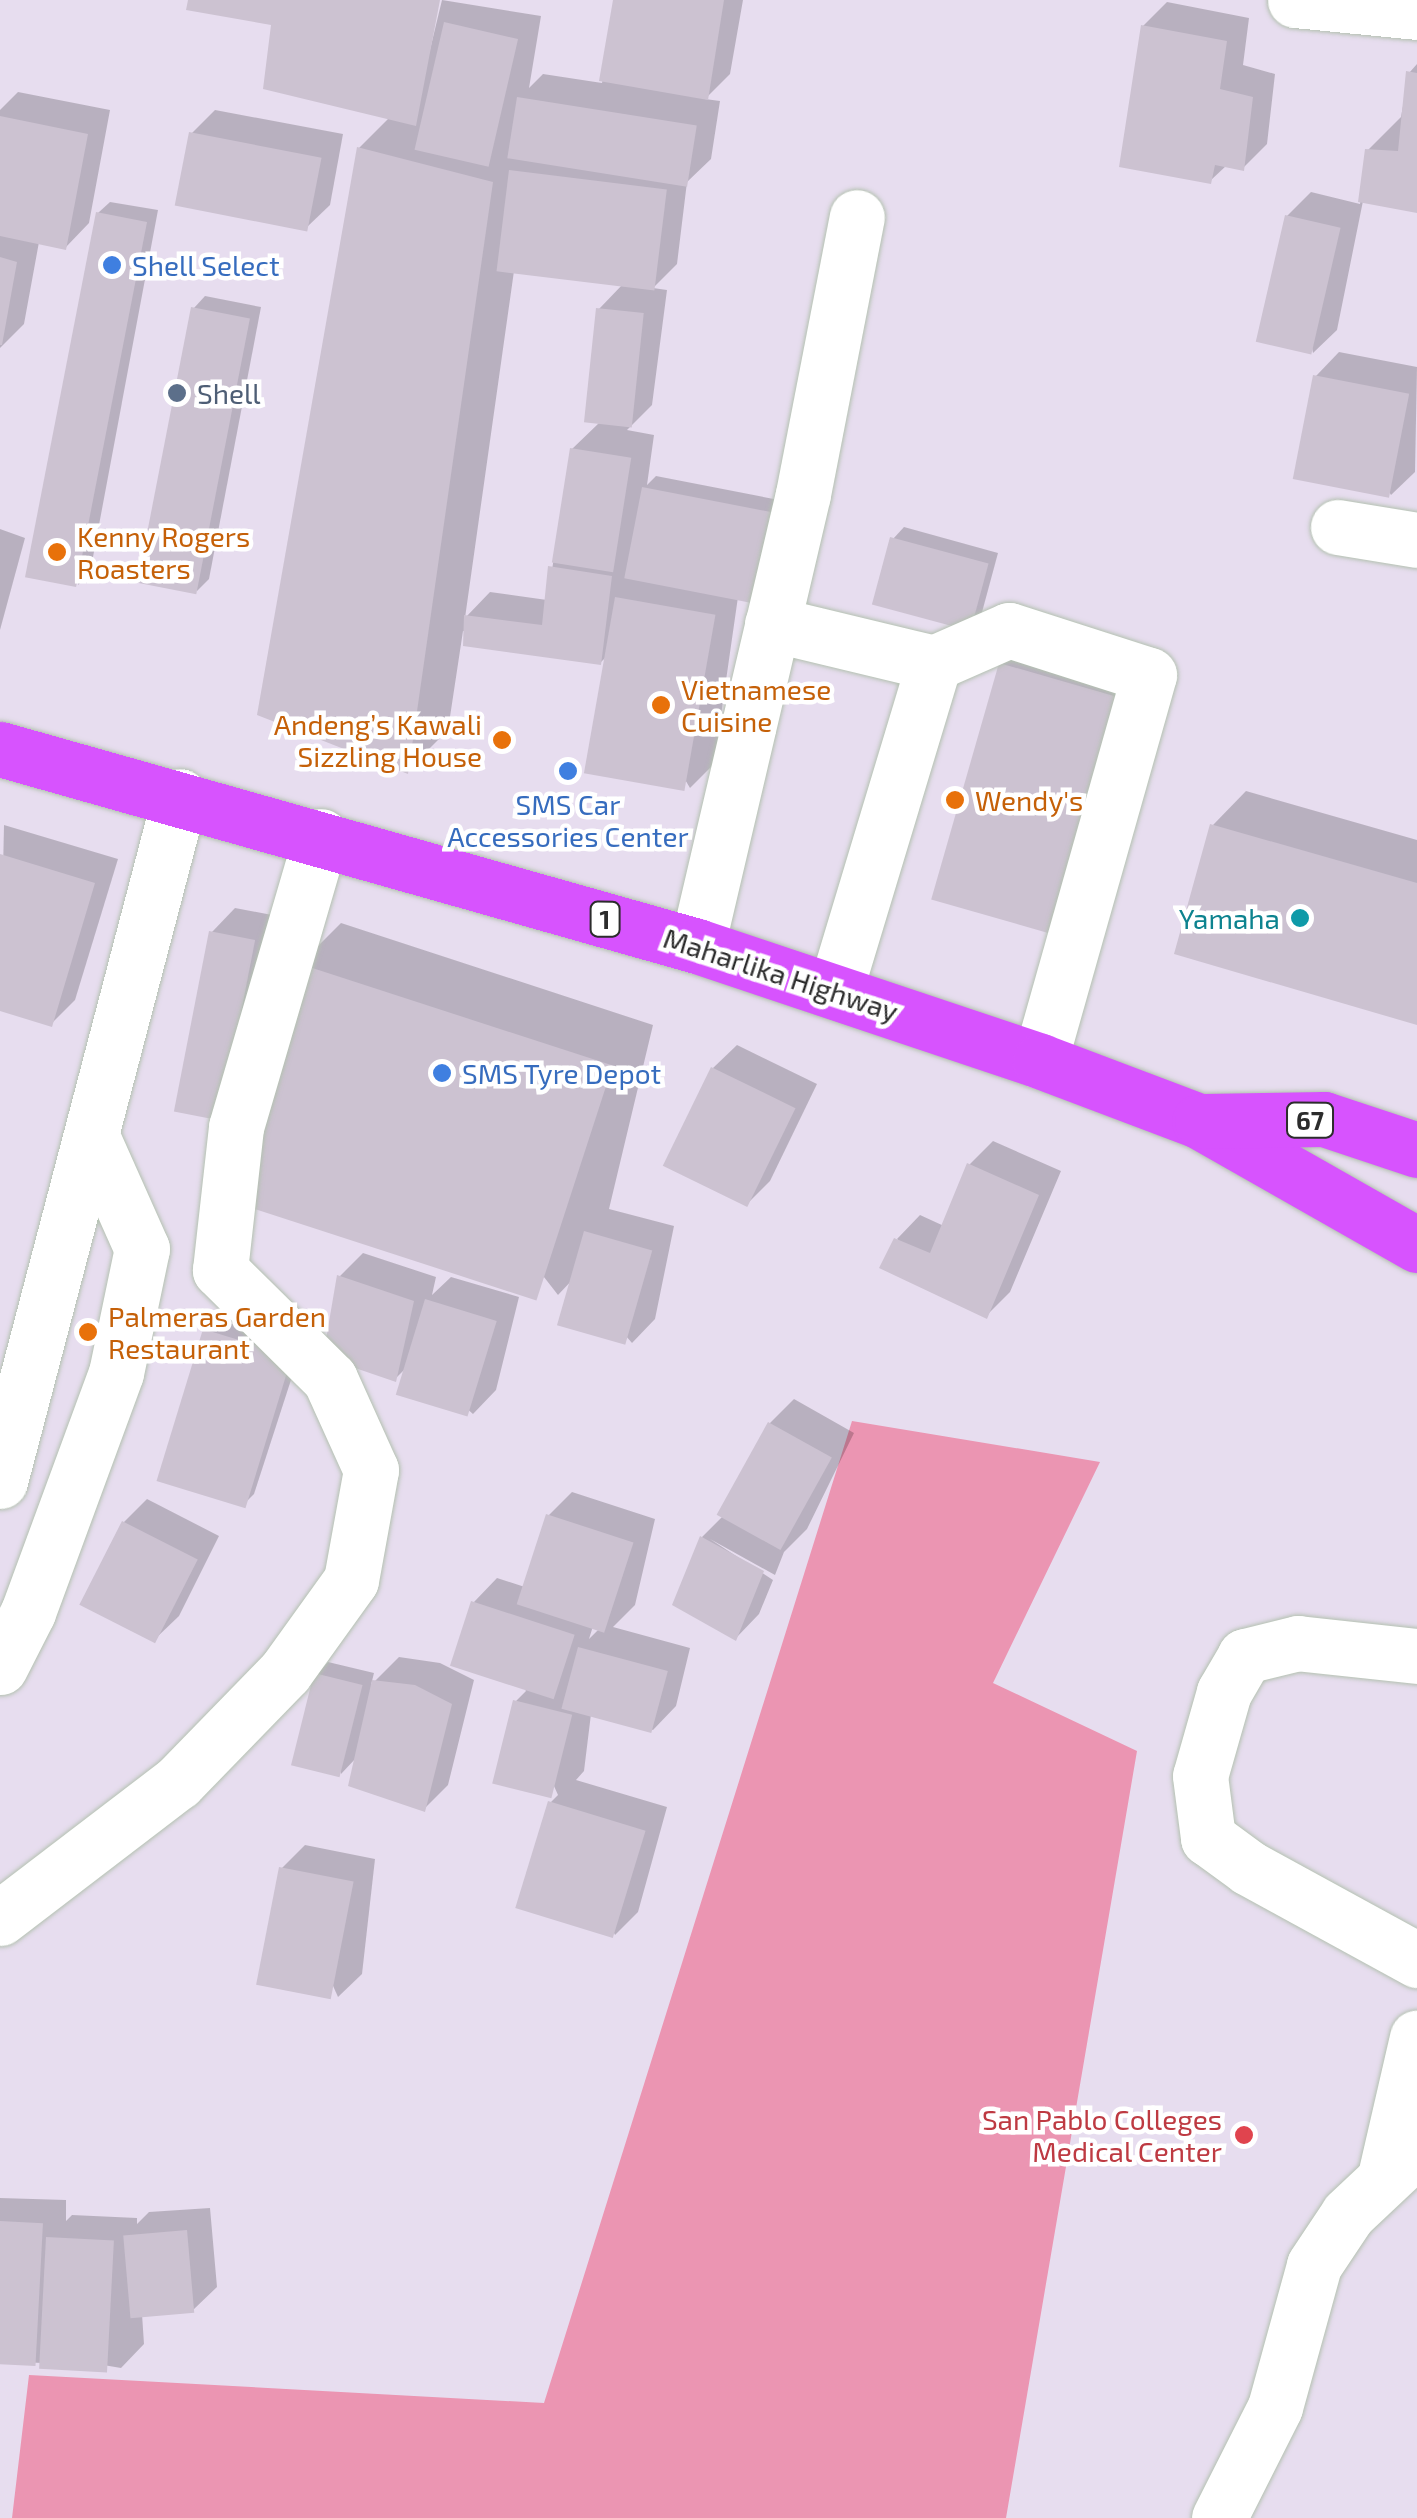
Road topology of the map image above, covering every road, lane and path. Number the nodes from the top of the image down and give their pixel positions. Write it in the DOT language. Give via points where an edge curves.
graph roads {
  1 [pos="1295,0"];
  2 [pos="1417,12"];
  3 [pos="857,217"];
  4 [pos="1338,527"];
  5 [pos="1417,540"];
  6 [pos="772,624"];
  7 [pos="934,663"];
  8 [pos="0,749"];
  9 [pos="180,796"];
  10 [pos="321,836"];
  11 [pos="697,946"];
  12 [pos="835,990"];
  13 [pos="1040,1061"];
  14 [pos="1199,1121"];
  15 [pos="94,1142"];
  16 [pos="1417,1150"];
  17 [pos="1417,1245"];
  18 [pos="0,1482"];
  19 [pos="1417,1656"];
  20 [pos="0,1667"];
  21 [pos="0,1918"];
  22 [pos="1417,1960"];
  23 [pos="1417,2038"];
  24 [pos="1401,2161"];
  25 [pos="1219,2518"];
  1 -- 2 [label="street"];
  3 -- 6 [label="street"];
  4 -- 5 [label="street"];
  6 -- 7 [label="street"];
  6 -- 11 [label="street"];
  7 -- 12 [label="street"];
  7 -- 13 [label="street" via="1010,630 1148,675"];
  8 -- 9 [label="main road, Maharlika Highway / 1"];
  9 -- 10 [label="main road, Maharlika Highway / 1"];
  9 -- 15 [label="street"];
  10 -- 11 [label="main road, Maharlika Highway / 1"];
  10 -- 21 [label="street" via="236,1127 220,1270 330,1380 370,1470 351,1580 286,1672 178,1782"];
  11 -- 12 [label="main road, Maharlika Highway / 1"];
  12 -- 13 [label="main road, Maharlika Highway / 1"];
  13 -- 14 [label="main road, Maharlika Highway / 1"];
  14 -- 16 [label="main road, 67" via="1324,1120"];
  14 -- 17 [label="main road, Maharlika Highway / 1"];
  15 -- 18 [label="street" via="4,1447"];
  15 -- 20 [label="street" via="142,1249 116,1373 28,1612"];
  19 -- 22 [label="street" via="1298,1644 1245,1656 1224,1692 1200,1776 1208,1838 1249,1868"];
  23 -- 24 [label="street"];
  24 -- 25 [label="street" via="1314,2265 1275,2407"];
}
